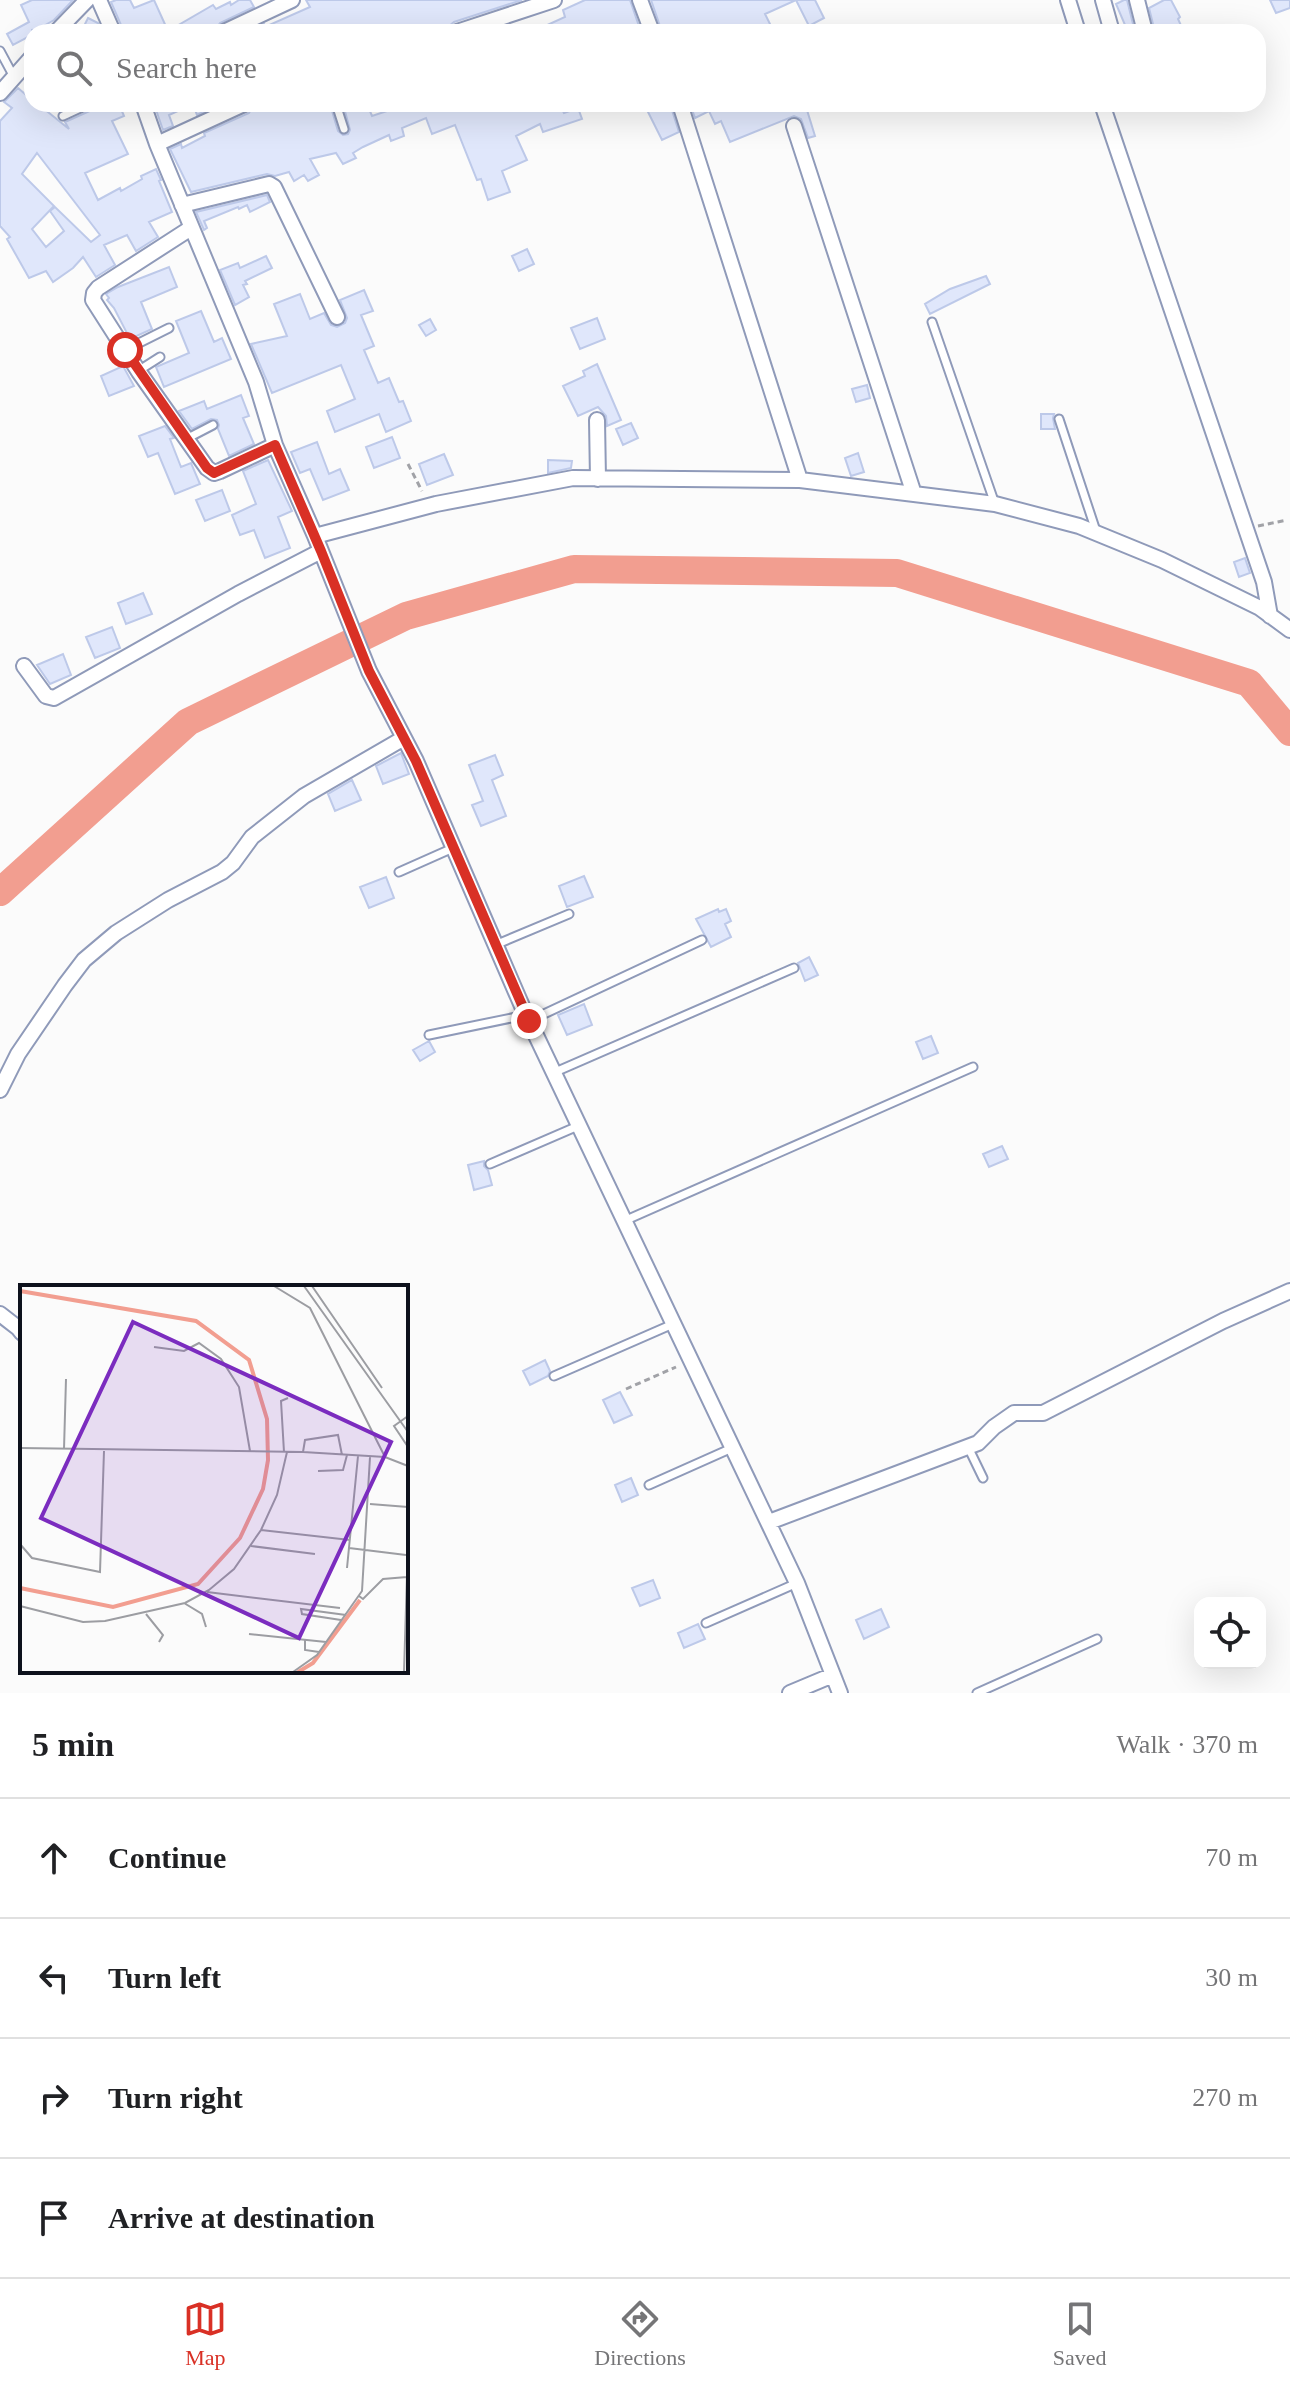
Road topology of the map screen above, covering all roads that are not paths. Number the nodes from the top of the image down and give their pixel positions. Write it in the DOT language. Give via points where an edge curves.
graph roads {
  1 [pos="87,0"];
  2 [pos="99,0"];
  3 [pos="292,0"];
  4 [pos="554,0"];
  5 [pos="640,0"];
  6 [pos="1068,0"];
  7 [pos="1103,0"];
  8 [pos="1137,0"];
  9 [pos="273,4"];
  10 [pos="64,24"];
  11 [pos="110,24"];
  12 [pos="238,24"];
  13 [pos="481,24"];
  14 [pos="649,24"];
  15 [pos="1076,24"];
  16 [pos="1110,24"];
  17 [pos="1143,24"];
  18 [pos="0,51"];
  19 [pos="24,66"];
  20 [pos="14,77"];
  21 [pos="0,93"];
  22 [pos="72,112"];
  23 [pos="146,112"];
  24 [pos="227,112"];
  25 [pos="339,112"];
  26 [pos="683,112"];
  27 [pos="1105,112"];
  28 [pos="63,116"];
  29 [pos="794,126"];
  30 [pos="344,129"];
  31 [pos="157,144"];
  32 [pos="182,205"];
  33 [pos="191,228"];
  34 [pos="337,317"];
  35 [pos="932,322"];
  36 [pos="169,328"];
  37 [pos="125,350"];
  38 [pos="160,357"];
  39 [pos="138,371"];
  40 [pos="1059,419"];
  41 [pos="597,420"];
  42 [pos="213,425"];
  43 [pos="186,439"];
  44 [pos="275,445"];
  45 [pos="598,479"];
  46 [pos="800,480"];
  47 [pos="914,494"];
  48 [pos="995,504"];
  49 [pos="1096,533"];
  50 [pos="315,536"];
  51 [pos="321,551"];
  52 [pos="1270,616"];
  53 [pos="1290,630"];
  54 [pos="24,666"];
  55 [pos="404,738"];
  56 [pos="453,848"];
  57 [pos="399,872"];
  58 [pos="569,914"];
  59 [pos="702,940"];
  60 [pos="495,945"];
  61 [pos="794,968"];
  62 [pos="527,1018"];
  63 [pos="429,1035"];
  64 [pos="973,1067"];
  65 [pos="553,1073"];
  66 [pos="0,1090"];
  67 [pos="578,1126"];
  68 [pos="490,1164"];
  69 [pos="624,1221"];
  70 [pos="1290,1291"];
  71 [pos="0,1314"];
  72 [pos="673,1324"];
  73 [pos="20,1330"];
  74 [pos="554,1376"];
  75 [pos="734,1447"];
  76 [pos="968,1447"];
  77 [pos="983,1478"];
  78 [pos="649,1485"];
  79 [pos="769,1522"];
  80 [pos="797,1583"];
  81 [pos="706,1623"];
  82 [pos="1097,1639"];
  83 [pos="833,1675"];
  84 [pos="790,1693"];
  85 [pos="840,1693"];
  86 [pos="977,1693"];
  1 -- 10 [label="street"];
  2 -- 11 [label="street"];
  3 -- 9 [label="street"];
  4 -- 13 [label="street"];
  5 -- 14 [label="street"];
  6 -- 15 [label="street"];
  7 -- 16 [label="street"];
  8 -- 17 [label="street"];
  9 -- 12 [label="street"];
  18 -- 20 [label="lane"];
  19 -- 20 [label="street"];
  20 -- 21 [label="street"];
  22 -- 28 [label="lane"];
  23 -- 31 [label="street"];
  24 -- 31 [label="street"];
  25 -- 30 [label="lane"];
  26 -- 46 [label="street"];
  27 -- 52 [label="street" via="1264,582"];
  29 -- 47 [label="street"];
  31 -- 32 [label="street"];
  32 -- 33 [label="street"];
  32 -- 34 [label="street" via="274,187"];
  33 -- 37 [label="street" via="94,293 93,300"];
  33 -- 44 [label="street" via="256,382"];
  35 -- 48 [label="lane"];
  36 -- 37 [label="lane"];
  37 -- 39 [label="street"];
  38 -- 39 [label="lane"];
  39 -- 43 [label="street"];
  40 -- 49 [label="lane"];
  41 -- 45 [label="street"];
  42 -- 43 [label="lane"];
  43 -- 44 [label="street" via="214,473"];
  44 -- 50 [label="street"];
  45 -- 46 [label="street"];
  45 -- 50 [label="street" via="573,478 426,506"];
  46 -- 47 [label="street"];
  47 -- 48 [label="street"];
  48 -- 49 [label="street"];
  49 -- 52 [label="street" via="1162,560"];
  50 -- 51 [label="street"];
  51 -- 54 [label="street" via="54,698 46,696"];
  51 -- 55 [label="street" via="369,671"];
  52 -- 53 [label="street"];
  55 -- 56 [label="street"];
  55 -- 66 [label="street" via="304,796 252,837 222,872 116,933 84,960 18,1054"];
  56 -- 57 [label="lane"];
  56 -- 60 [label="street"];
  58 -- 60 [label="lane"];
  59 -- 62 [label="lane"];
  60 -- 62 [label="street"];
  61 -- 65 [label="lane"];
  62 -- 63 [label="lane"];
  62 -- 65 [label="street"];
  64 -- 69 [label="lane"];
  65 -- 67 [label="street"];
  67 -- 68 [label="lane"];
  67 -- 69 [label="street"];
  69 -- 72 [label="street"];
  70 -- 76 [label="street" via="1043,1413 1014,1413"];
  71 -- 73 [label="street"];
  72 -- 74 [label="lane"];
  72 -- 75 [label="street"];
  75 -- 78 [label="lane"];
  75 -- 79 [label="street"];
  76 -- 77 [label="lane"];
  76 -- 79 [label="street"];
  79 -- 80 [label="street"];
  80 -- 81 [label="lane"];
  80 -- 83 [label="street"];
  82 -- 86 [label="lane"];
  83 -- 84 [label="street"];
  83 -- 85 [label="street"];
}
